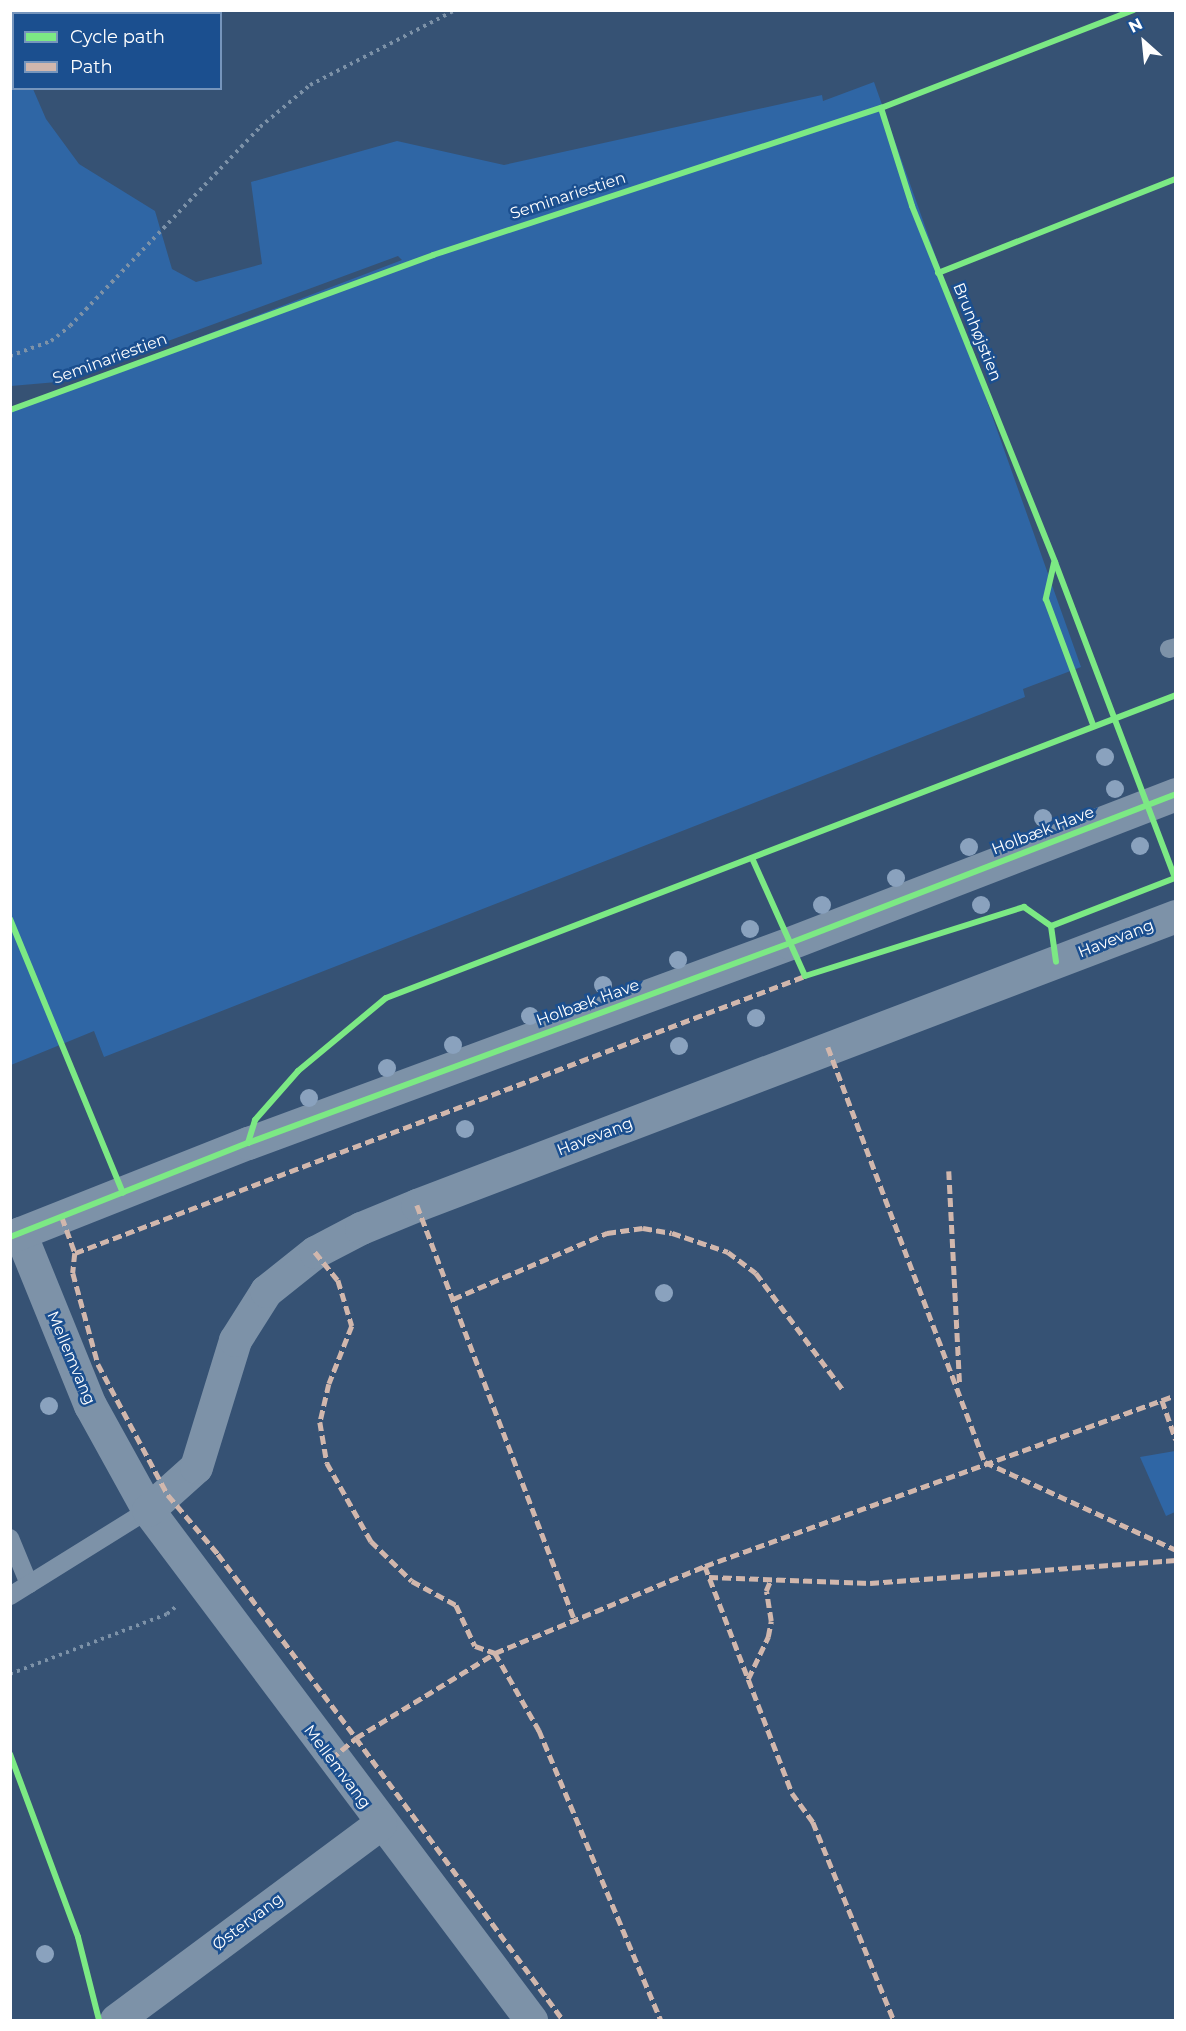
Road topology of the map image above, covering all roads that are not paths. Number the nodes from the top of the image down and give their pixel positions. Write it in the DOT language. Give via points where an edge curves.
graph roads {
  1 [pos="1176,794"];
  2 [pos="1176,916"];
  3 [pos="15,1235"];
  4 [pos="148,1510"];
  5 [pos="10,1538"];
  6 [pos="29,1584"];
  7 [pos="10,1596"];
  8 [pos="380,1824"];
  9 [pos="116,2020"];
  10 [pos="531,2020"];
  1 -- 3 [label="street, Holbæk Have" via="790,943 248,1143"];
  2 -- 4 [label="street, Havevang" via="417,1205 361,1227 315,1252 266,1291 235,1340 196,1467"];
  3 -- 4 [label="street, Mellemvang" via="90,1405"];
  4 -- 6 [label="lane"];
  4 -- 8 [label="street, Mellemvang"];
  5 -- 6 [label="lane"];
  6 -- 7 [label="lane"];
  8 -- 9 [label="street, Østervang"];
  8 -- 10 [label="street, Mellemvang"];
}
